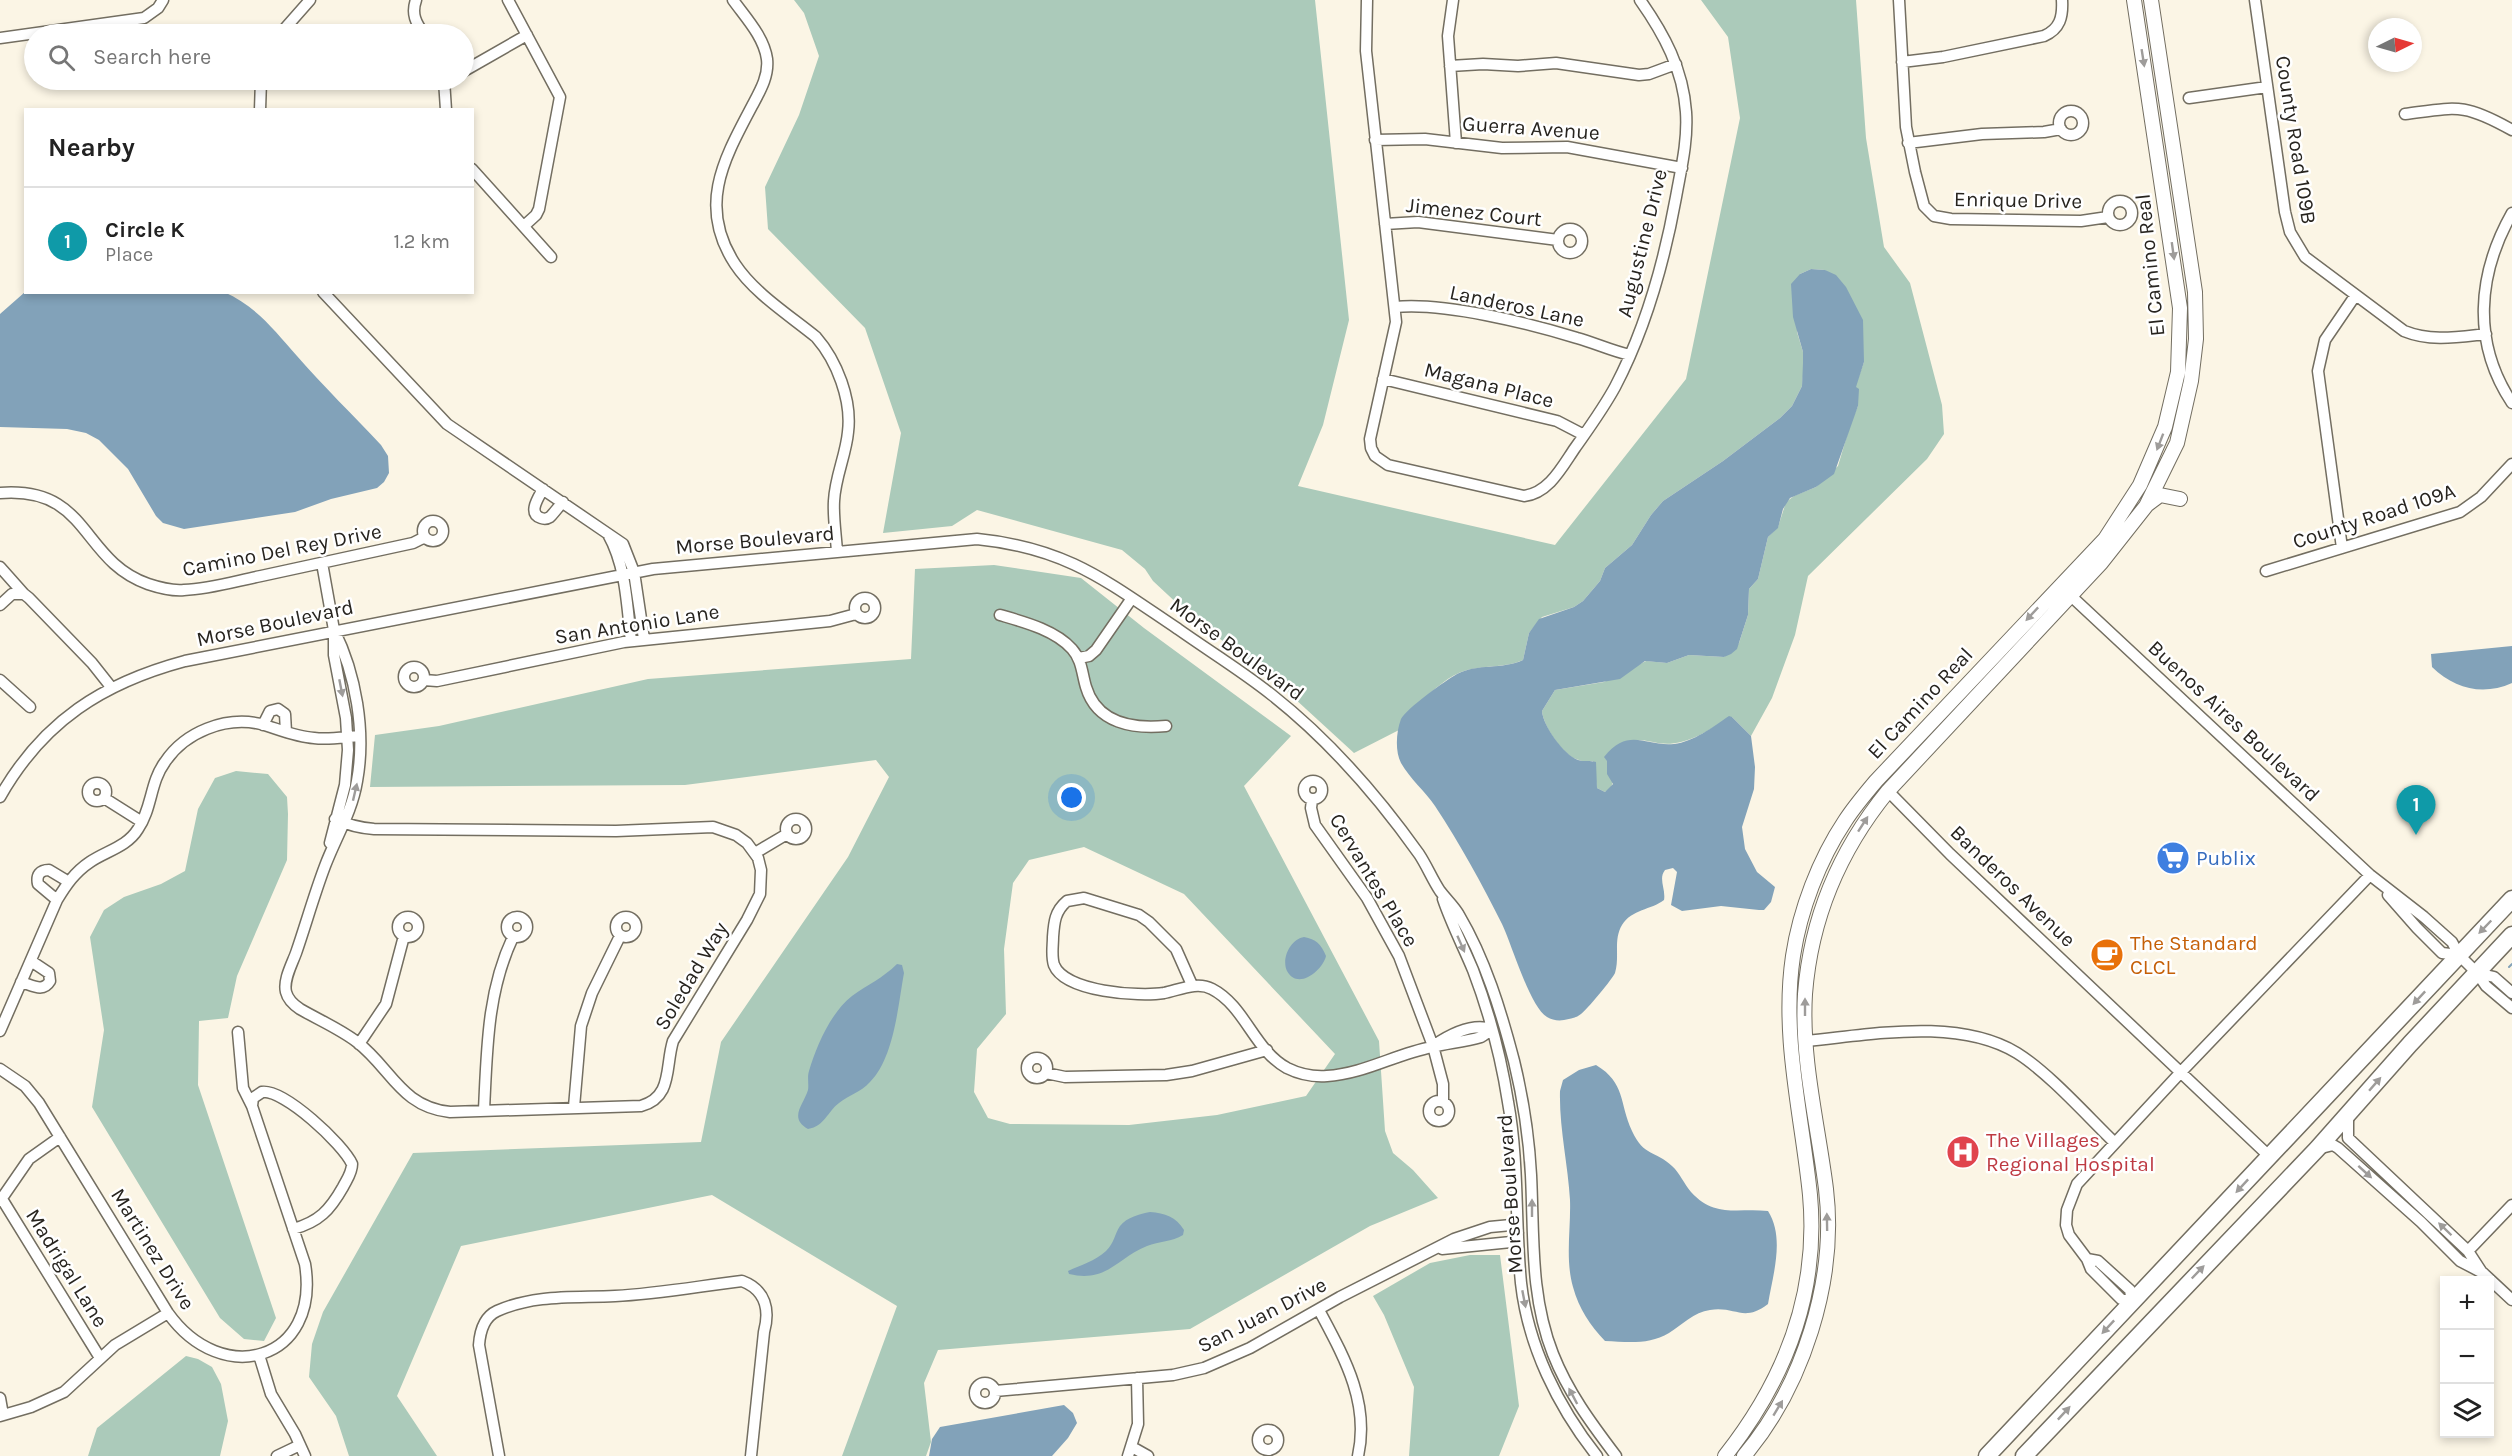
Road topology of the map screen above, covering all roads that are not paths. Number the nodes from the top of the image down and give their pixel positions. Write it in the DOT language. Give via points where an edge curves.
graph roads {
  1 [pos="163,0"];
  2 [pos="310,0"];
  3 [pos="416,0"];
  4 [pos="508,0"];
  5 [pos="733,0"];
  6 [pos="1367,0"];
  7 [pos="1453,0"];
  8 [pos="1640,0"];
  9 [pos="1899,0"];
  10 [pos="2062,0"];
  11 [pos="2134,0"];
  12 [pos="2151,0"];
  13 [pos="2254,0"];
  14 [pos="101,24"];
  15 [pos="289,24"];
  16 [pos="417,24"];
  17 [pos="24,35"];
  18 [pos="528,35"];
  19 [pos="0,38"];
  20 [pos="1902,62"];
  21 [pos="1676,64"];
  22 [pos="474,65"];
  23 [pos="1450,66"];
  24 [pos="2267,87"];
  25 [pos="261,90"];
  26 [pos="445,90"];
  27 [pos="2189,98"];
  28 [pos="260,108"];
  29 [pos="446,108"];
  30 [pos="2404,114"];
  31 [pos="2061,129"];
  32 [pos="2512,130"];
  33 [pos="1376,140"];
  34 [pos="1456,143"];
  35 [pos="1908,143"];
  36 [pos="1682,168"];
  37 [pos="474,171"];
  38 [pos="2512,213"];
  39 [pos="2108,217"];
  40 [pos="1385,224"];
  41 [pos="525,225"];
  42 [pos="1558,240"];
  43 [pos="551,257"];
  44 [pos="2194,292"];
  45 [pos="325,294"];
  46 [pos="2179,294"];
  47 [pos="2355,296"];
  48 [pos="1395,307"];
  49 [pos="2486,334"];
  50 [pos="1630,355"];
  51 [pos="1383,379"];
  52 [pos="2512,403"];
  53 [pos="1584,435"];
  54 [pos="2512,464"];
  55 [pos="2162,475"];
  56 [pos="543,489"];
  57 [pos="0,493"];
  58 [pos="563,502"];
  59 [pos="2146,506"];
  60 [pos="425,537"];
  61 [pos="2342,548"];
  62 [pos="837,552"];
  63 [pos="322,563"];
  64 [pos="0,567"];
  65 [pos="2266,571"];
  66 [pos="628,573"];
  67 [pos="2059,585"];
  68 [pos="21,594"];
  69 [pos="2071,596"];
  70 [pos="1132,598"];
  71 [pos="0,605"];
  72 [pos="856,614"];
  73 [pos="1000,615"];
  74 [pos="334,630"];
  75 [pos="644,639"];
  76 [pos="631,641"];
  77 [pos="1079,658"];
  78 [pos="424,680"];
  79 [pos="0,681"];
  80 [pos="111,687"];
  81 [pos="0,689"];
  82 [pos="30,707"];
  83 [pos="262,725"];
  84 [pos="1166,726"];
  85 [pos="286,732"];
  86 [pos="360,736"];
  87 [pos="347,737"];
  88 [pos="1876,781"];
  89 [pos="1888,791"];
  90 [pos="0,797"];
  91 [pos="104,798"];
  92 [pos="1312,800"];
  93 [pos="340,821"];
  94 [pos="142,822"];
  95 [pos="787,834"];
  96 [pos="755,853"];
  97 [pos="2370,875"];
  98 [pos="69,882"];
  99 [pos="1440,890"];
  100 [pos="57,900"];
  101 [pos="2512,900"];
  102 [pos="2512,935"];
  103 [pos="404,936"];
  104 [pos="621,936"];
  105 [pos="513,937"];
  106 [pos="2459,955"];
  107 [pos="31,961"];
  108 [pos="2477,973"];
  109 [pos="21,982"];
  110 [pos="1192,985"];
  111 [pos="2512,993"];
  112 [pos="2512,1008"];
  113 [pos="1504,1025"];
  114 [pos="1491,1029"];
  115 [pos="0,1032"];
  116 [pos="238,1032"];
  117 [pos="1805,1041"];
  118 [pos="1790,1042"];
  119 [pos="359,1044"];
  120 [pos="1433,1046"];
  121 [pos="1267,1050"];
  122 [pos="0,1069"];
  123 [pos="2181,1072"];
  124 [pos="1046,1073"];
  125 [pos="1443,1102"];
  126 [pos="252,1106"];
  127 [pos="574,1107"];
  128 [pos="484,1110"];
  129 [pos="2348,1116"];
  130 [pos="60,1137"];
  131 [pos="2115,1143"];
  132 [pos="2317,1149"];
  133 [pos="2269,1156"];
  134 [pos="1,1200"];
  135 [pos="2512,1205"];
  136 [pos="293,1229"];
  137 [pos="1518,1233"];
  138 [pos="1532,1233"];
  139 [pos="2468,1251"];
  140 [pos="1430,1252"];
  141 [pos="1808,1272"];
  142 [pos="1823,1274"];
  143 [pos="2483,1274"];
  144 [pos="2512,1300"];
  145 [pos="2132,1302"];
  146 [pos="1319,1311"];
  147 [pos="168,1313"];
  148 [pos="260,1355"];
  149 [pos="100,1358"];
  150 [pos="1779,1374"];
  151 [pos="1137,1378"];
  152 [pos="1793,1379"];
  153 [pos="995,1391"];
  154 [pos="0,1398"];
  155 [pos="2,1415"];
  156 [pos="1607,1444"];
  157 [pos="300,1445"];
  158 [pos="1130,1451"];
  159 [pos="1596,1455"];
  160 [pos="277,1456"];
  161 [pos="304,1456"];
  162 [pos="499,1456"];
  163 [pos="751,1456"];
  164 [pos="1148,1456"];
  165 [pos="1358,1456"];
  166 [pos="1616,1456"];
  167 [pos="1725,1456"];
  168 [pos="1744,1456"];
  169 [pos="1987,1456"];
  170 [pos="2024,1456"];
  1 -- 14 [label="street" via="144,18"];
  2 -- 15 [label="street"];
  3 -- 16 [label="street"];
  4 -- 18 [label="street"];
  5 -- 62 [label="street" via="765,49 767,72 724,160 717,191 719,223 729,254 744,276 816,338 835,366 848,419 834,500"];
  6 -- 33 [label="street, Augustine Drive" via="1365,34"];
  7 -- 23 [label="street" via="1448,36"];
  8 -- 21 [label="street, Augustine Drive" via="1662,32"];
  9 -- 20 [label="street, Enrique Drive"];
  10 -- 20 [label="street" via="2060,23 2044,36"];
  11 -- 46 [label="main road, El Camino Real, one-way"];
  12 -- 44 [label="main road, El Camino Real"];
  13 -- 24 [label="street, County Road 109B"];
  17 -- 19 [label="street"];
  18 -- 22 [label="street"];
  18 -- 41 [label="street" via="560,102 539,209"];
  20 -- 35 [label="street, Enrique Drive"];
  21 -- 23 [label="street" via="1639,75 1556,63"];
  21 -- 36 [label="street, Augustine Drive" via="1686,111"];
  23 -- 34 [label="street"];
  24 -- 27 [label="street"];
  24 -- 47 [label="street, County Road 109B" via="2290,232 2305,257"];
  25 -- 28 [label="street"];
  26 -- 29 [label="street"];
  30 -- 32 [label="street" via="2467,109"];
  31 -- 35 [label="street"];
  33 -- 34 [label="street, Guerra Avenue" via="1408,138"];
  33 -- 40 [label="street, Augustine Drive"];
  34 -- 36 [label="street, Guerra Avenue" via="1503,148 1581,148"];
  35 -- 39 [label="street, Enrique Drive" via="1920,195 1934,216 2081,221"];
  36 -- 50 [label="street, Augustine Drive" via="1659,273"];
  37 -- 41 [label="street"];
  38 -- 49 [label="street" via="2494,249 2486,278"];
  40 -- 42 [label="street, Jimenez Court" via="1418,222"];
  40 -- 48 [label="street, Augustine Drive"];
  41 -- 43 [label="street"];
  44 -- 46 [label="main road"];
  44 -- 55 [label="main road, El Camino Real" via="2196,339 2191,381 2177,443"];
  45 -- 56 [label="street" via="435,413"];
  46 -- 67 [label="main road, El Camino Real, one-way" via="2178,372 2153,460 2105,539"];
  47 -- 49 [label="street, County Road 109B" via="2396,326 2421,336"];
  47 -- 61 [label="street" via="2325,340 2318,371"];
  48 -- 50 [label="street, Landeros Lane" via="1469,313 1557,332"];
  48 -- 51 [label="street, Augustine Drive" via="1395,331"];
  49 -- 52 [label="street" via="2497,376"];
  50 -- 53 [label="street, Augustine Drive"];
  51 -- 53 [label="street, Magana Place" via="1557,421"];
  51 -- 53 [label="street, Augustine Drive" via="1370,439 1375,456 1388,465 1519,496 1531,495 1545,488"];
  54 -- 61 [label="street, County Road 109A" via="2481,497 2460,512"];
  55 -- 59 [label="main road, El Camino Real"];
  55 -- 59 [label="main road" via="2165,487 2180,499 2160,495"];
  56 -- 58 [label="street"];
  56 -- 58 [label="street" via="534,505 538,517 551,516"];
  57 -- 63 [label="street, Camino Del Rey Drive" via="26,493 58,504 77,520 112,564 160,588 194,589"];
  58 -- 66 [label="street" via="623,544"];
  59 -- 69 [label="main road, El Camino Real"];
  60 -- 63 [label="street, Camino Del Rey Drive"];
  61 -- 65 [label="street, County Road 109A"];
  62 -- 66 [label="street, Morse Boulevard"];
  62 -- 70 [label="street, Morse Boulevard" via="978,539 1016,543 1084,567"];
  63 -- 74 [label="street"];
  64 -- 68 [label="street"];
  66 -- 74 [label="street, Morse Boulevard"];
  66 -- 75 [label="street"];
  66 -- 76 [label="street"];
  67 -- 69 [label="main road"];
  67 -- 88 [label="main road, El Camino Real, one-way"];
  68 -- 71 [label="street" via="9,596"];
  68 -- 80 [label="street" via="92,663"];
  69 -- 89 [label="main road, El Camino Real"];
  69 -- 97 [label="street, Buenos Aires Boulevard"];
  70 -- 77 [label="street" via="1096,650"];
  70 -- 99 [label="street, Morse Boulevard" via="1265,689 1336,752 1392,817"];
  72 -- 75 [label="street, San Antonio Lane" via="830,621"];
  73 -- 77 [label="street" via="1044,631 1067,644"];
  74 -- 80 [label="street, Morse Boulevard" via="185,661"];
  74 -- 86 [label="street, Soledad Way" via="345,652"];
  74 -- 87 [label="street, Soledad Way, one-way" via="334,655"];
  75 -- 76 [label="street, San Antonio Lane"];
  76 -- 78 [label="street, San Antonio Lane" via="436,681"];
  77 -- 84 [label="street" via="1092,702 1111,718 1133,728"];
  79 -- 81 [label="street"];
  79 -- 82 [label="street"];
  80 -- 90 [label="street, Morse Boulevard" via="44,736"];
  83 -- 85 [label="street"];
  83 -- 85 [label="street" via="270,711 278,709 285,714"];
  83 -- 94 [label="street" via="244,722 212,727 184,741 162,765"];
  85 -- 87 [label="street" via="312,738"];
  86 -- 87 [label="street"];
  93 -- 86 [label="street, Soledad Way, one-way" via="350,812"];
  87 -- 93 [label="street, Soledad Way"];
  88 -- 89 [label="main road"];
  88 -- 118 [label="main road, El Camino Real" via="1845,821 1810,891 1793,956"];
  117 -- 89 [label="main road, El Camino Real, one-way" via="1810,954 1829,888 1844,855"];
  89 -- 123 [label="street, Banderos Avenue"];
  91 -- 94 [label="street"];
  92 -- 120 [label="street, Cervantes Place" via="1315,825 1385,929"];
  93 -- 96 [label="street" via="363,828 396,830 713,827 736,834"];
  93 -- 119 [label="street, Soledad Way" via="288,975 286,992 300,1009"];
  94 -- 98 [label="street" via="130,839 88,863"];
  95 -- 96 [label="street"];
  96 -- 127 [label="street, Soledad Way" via="761,884 755,905 673,1041 661,1094 641,1106"];
  97 -- 106 [label="street, Buenos Aires Boulevard" via="2452,942"];
  97 -- 123 [label="street"];
  98 -- 100 [label="street"];
  98 -- 100 [label="street" via="49,870 38,875 38,884"];
  99 -- 113 [label="street, Morse Boulevard" via="1458,913 1472,941"];
  99 -- 114 [label="street, Morse Boulevard, one-way" via="1473,970"];
  100 -- 107 [label="street"];
  101 -- 106 [label="highway, one-way"];
  102 -- 108 [label="highway"];
  103 -- 119 [label="street" via="386,1004"];
  104 -- 127 [label="street" via="592,993 581,1026"];
  105 -- 128 [label="street" via="489,1015"];
  106 -- 108 [label="street, Buenos Aires Boulevard"];
  106 -- 133 [label="highway, one-way"];
  107 -- 109 [label="street"];
  107 -- 109 [label="street" via="49,973 50,981 41,988"];
  108 -- 111 [label="street" via="2494,977"];
  108 -- 112 [label="street, Buenos Aires Boulevard"];
  129 -- 108 [label="highway, one-way"];
  109 -- 115 [label="street"];
  110 -- 110 [label="street" via="1176,949 1139,915 1084,898 1067,901 1056,914 1054,965 1065,978 1104,990 1146,994"];
  110 -- 121 [label="street" via="1212,988 1232,1005"];
  113 -- 114 [label="street"];
  138 -- 113 [label="street, Morse Boulevard, one-way" via="1528,1137"];
  114 -- 120 [label="street" via="1484,1036"];
  114 -- 137 [label="street, Morse Boulevard" via="1514,1139"];
  116 -- 126 [label="street, Martinez Drive" via="243,1088"];
  117 -- 118 [label="main road"];
  117 -- 131 [label="street" via="1924,1031 1995,1042 2040,1071"];
  142 -- 117 [label="main road, El Camino Real, one-way" via="1826,1192"];
  118 -- 141 [label="main road, El Camino Real" via="1810,1196"];
  119 -- 128 [label="street, Soledad Way" via="403,1091 424,1107 450,1112"];
  120 -- 121 [label="street" via="1325,1076 1311,1076 1285,1067"];
  120 -- 125 [label="street, Cervantes Place" via="1443,1084"];
  121 -- 124 [label="street" via="1166,1075 1065,1077"];
  122 -- 130 [label="street, Martinez Drive" via="25,1086"];
  123 -- 131 [label="street"];
  123 -- 133 [label="street, Banderos Avenue"];
  126 -- 136 [label="street, Martinez Drive"];
  126 -- 136 [label="street" via="254,1098 262,1092 282,1097 340,1147 352,1164 330,1208 314,1222"];
  127 -- 128 [label="street, Soledad Way"];
  129 -- 132 [label="highway"];
  139 -- 129 [label="street, one-way" via="2348,1138"];
  130 -- 134 [label="street" via="34,1152"];
  130 -- 147 [label="street, Martinez Drive"];
  131 -- 145 [label="street" via="2078,1184 2067,1211 2069,1234 2087,1259 2098,1261 2130,1290"];
  132 -- 143 [label="street, one-way" via="2333,1145 2338,1148 2460,1261"];
  170 -- 132 [label="highway, one-way"];
  133 -- 145 [label="highway, one-way"];
  134 -- 149 [label="street, Madrigal Lane"];
  135 -- 139 [label="street"];
  136 -- 148 [label="street, Martinez Drive" via="308,1281 304,1308 286,1339"];
  137 -- 138 [label="street"];
  137 -- 140 [label="street, San Juan Drive" via="1511,1242"];
  137 -- 140 [label="street, San Juan Drive" via="1511,1226 1490,1227"];
  137 -- 159 [label="street, Morse Boulevard, one-way" via="1521,1285 1539,1356 1565,1410"];
  156 -- 138 [label="street, Morse Boulevard, one-way" via="1579,1407 1552,1352 1535,1278"];
  139 -- 143 [label="street"];
  140 -- 146 [label="street, San Juan Drive"];
  141 -- 142 [label="main road"];
  141 -- 150 [label="main road, El Camino Real" via="1804,1299"];
  142 -- 152 [label="main road, El Camino Real" via="1818,1306"];
  143 -- 144 [label="street"];
  145 -- 169 [label="highway, one-way"];
  146 -- 151 [label="street, San Juan Drive" via="1221,1362 1190,1372"];
  146 -- 165 [label="street" via="1357,1389 1362,1437"];
  147 -- 148 [label="street, Martinez Drive" via="180,1329 212,1351 238,1358"];
  147 -- 149 [label="street"];
  148 -- 157 [label="street" via="272,1394"];
  149 -- 155 [label="street" via="64,1392"];
  150 -- 152 [label="main road"];
  150 -- 167 [label="main road, El Camino Real"];
  151 -- 153 [label="street, San Juan Drive"];
  151 -- 158 [label="street" via="1138,1424"];
  168 -- 152 [label="main road, El Camino Real, one-way"];
  154 -- 155 [label="street"];
  156 -- 159 [label="street"];
  156 -- 166 [label="street, Morse Boulevard"];
  157 -- 160 [label="street"];
  157 -- 161 [label="street"];
  158 -- 164 [label="street"];
  162 -- 163 [label="street" via="479,1345 485,1321 496,1311 549,1297 615,1296 742,1281 759,1293 768,1317"];
}
